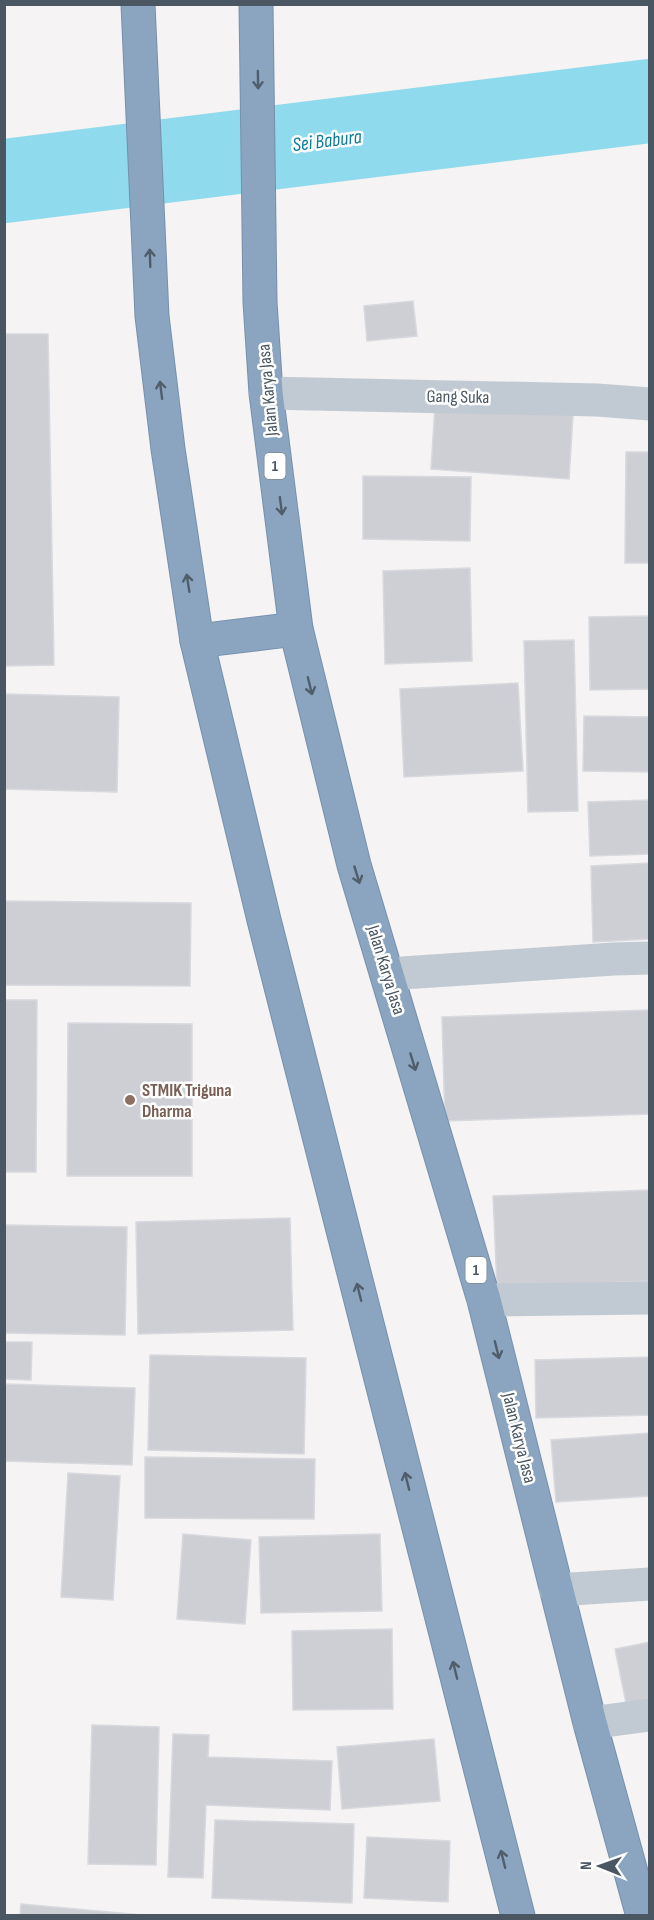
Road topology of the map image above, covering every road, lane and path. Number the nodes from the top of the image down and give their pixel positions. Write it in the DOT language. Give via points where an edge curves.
graph roads {
  1 [pos="257,13"];
  2 [pos="139,20"];
  3 [pos="266,393"];
  4 [pos="650,404"];
  5 [pos="296,629"];
  6 [pos="197,641"];
  7 [pos="650,958"];
  8 [pos="387,974"];
  9 [pos="650,1298"];
  10 [pos="484,1300"];
  11 [pos="650,1584"];
  12 [pos="556,1590"];
  13 [pos="650,1715"];
  14 [pos="590,1722"];
  15 [pos="518,1916"];
  16 [pos="643,1916"];
  1 -- 3 [label="highway, Jalan Karya Jasa / 1, one-way" via="260,302"];
  6 -- 2 [label="highway, one-way" via="152,316"];
  3 -- 4 [label="street, Gang Suka"];
  3 -- 5 [label="highway, Jalan Karya Jasa / 1, one-way"];
  5 -- 6 [label="highway"];
  5 -- 8 [label="highway, Jalan Karya Jasa / 1, one-way" via="354,865"];
  15 -- 6 [label="highway, one-way" via="267,932"];
  7 -- 8 [label="street"];
  8 -- 10 [label="highway, Jalan Karya Jasa / 1, one-way"];
  9 -- 10 [label="street"];
  10 -- 12 [label="highway, Jalan Karya Jasa / 1, one-way"];
  11 -- 12 [label="street"];
  12 -- 14 [label="highway, Jalan Karya Jasa / 1"];
  13 -- 14 [label="street"];
  14 -- 16 [label="highway, Jalan Karya Jasa / 1"];
}
